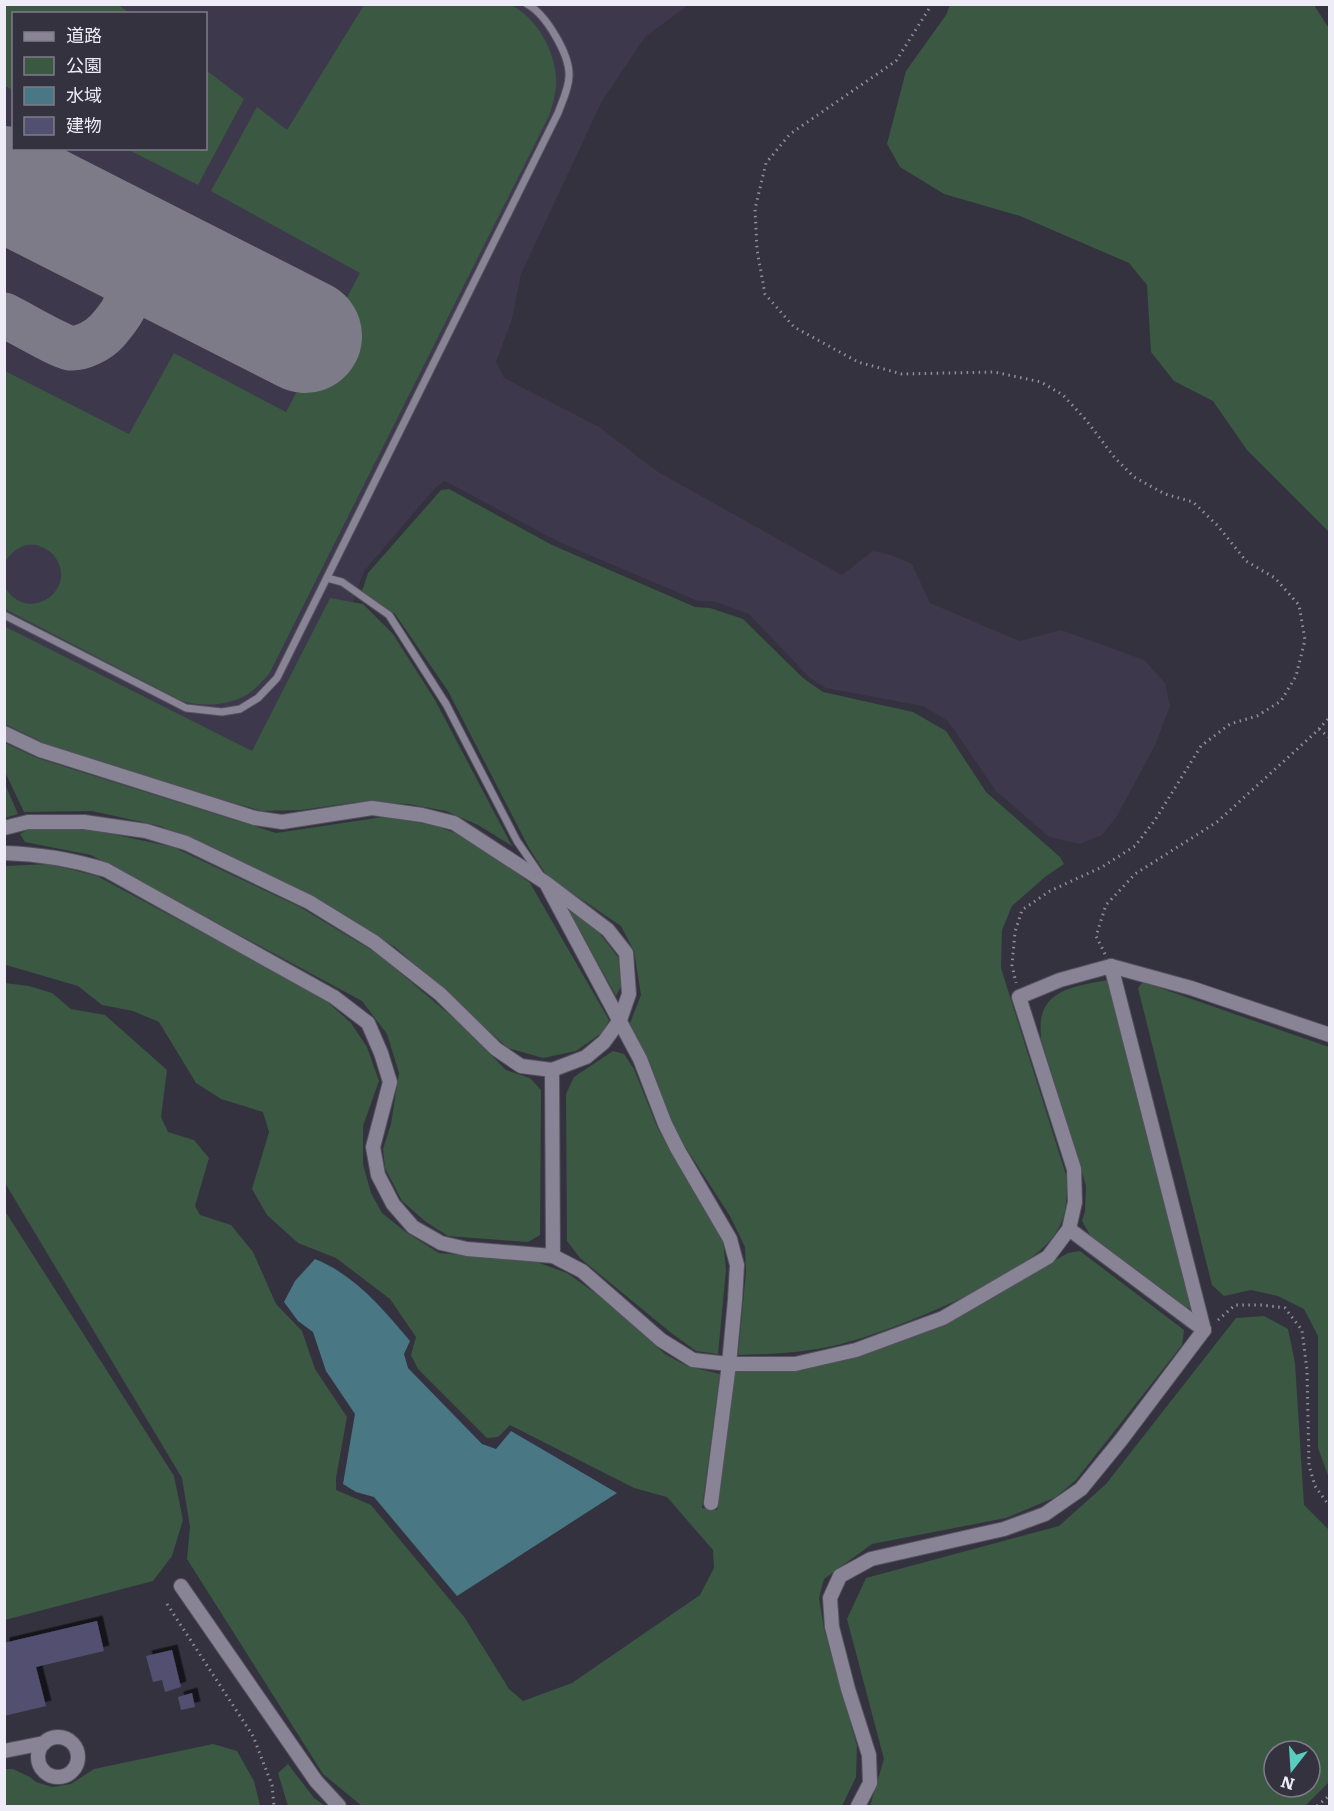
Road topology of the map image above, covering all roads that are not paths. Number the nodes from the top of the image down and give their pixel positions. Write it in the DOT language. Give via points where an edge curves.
graph roads {
  1 [pos="528,4"];
  2 [pos="327,578"];
  3 [pos="4,615"];
  4 [pos="4,733"];
  5 [pos="4,828"];
  6 [pos="4,853"];
  7 [pos="546,883"];
  8 [pos="1111,966"];
  9 [pos="620,1020"];
  10 [pos="1329,1035"];
  11 [pos="552,1070"];
  12 [pos="1070,1229"];
  13 [pos="553,1256"];
  14 [pos="1204,1330"];
  15 [pos="729,1364"];
  16 [pos="711,1503"];
  17 [pos="181,1586"];
  18 [pos="44,1743"];
  19 [pos="4,1751"];
  20 [pos="339,1806"];
  21 [pos="858,1806"];
  1 -- 2 [label="lane" via="549,25 566,58 569,76 558,113"];
  2 -- 3 [label="lane" via="277,678 258,698 222,712 186,708"];
  2 -- 7 [label="lane" via="342,582 389,615 446,704 517,841"];
  4 -- 7 [label="street" via="40,750 255,818 282,822 372,808 454,823"];
  5 -- 11 [label="street" via="28,822 84,822 146,831 186,843 309,902 374,942 440,994 496,1049 521,1066"];
  6 -- 13 [label="street" via="71,859 106,870 334,997 368,1023 390,1082 373,1147 378,1175 393,1204 413,1227 441,1243"];
  7 -- 9 [label="street"];
  7 -- 9 [label="street" via="608,930 626,953 628,994"];
  8 -- 10 [label="street" via="1191,988"];
  8 -- 12 [label="street" via="1060,980 1019,997 1074,1169 1075,1202"];
  8 -- 14 [label="street"];
  9 -- 11 [label="street" via="604,1042 586,1057"];
  9 -- 15 [label="street" via="674,1141 730,1239 737,1265"];
  11 -- 13 [label="street"];
  12 -- 14 [label="street"];
  12 -- 15 [label="street" via="1048,1257 943,1318 856,1350 795,1364"];
  13 -- 15 [label="street" via="582,1271 661,1340 693,1360"];
  14 -- 21 [label="street" via="1081,1489 1045,1514 1004,1529 871,1559 840,1576 830,1598 832,1627 869,1755 870,1783"];
  15 -- 16 [label="street"];
  17 -- 20 [label="street" via="316,1781"];
  18 -- 19 [label="street"];
}
